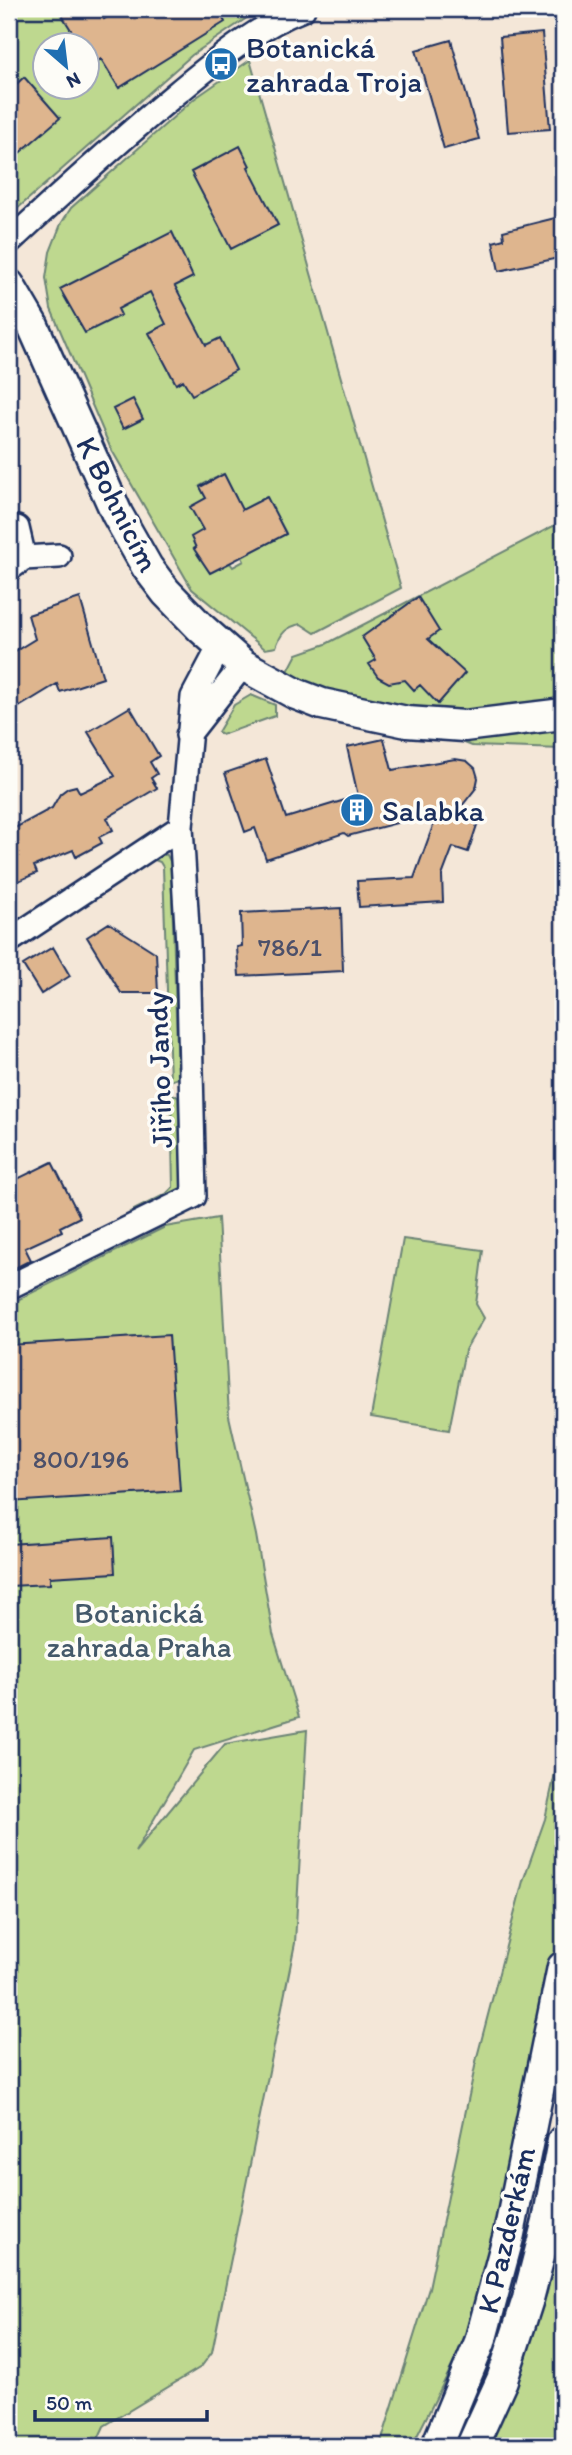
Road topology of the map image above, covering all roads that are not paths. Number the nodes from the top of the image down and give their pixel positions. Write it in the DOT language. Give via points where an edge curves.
graph roads {
  1 [pos="303,9"];
  2 [pos="9,242"];
  3 [pos="9,285"];
  4 [pos="17,528"];
  5 [pos="59,556"];
  6 [pos="17,563"];
  7 [pos="219,646"];
  8 [pos="243,665"];
  9 [pos="563,714"];
  10 [pos="188,736"];
  11 [pos="181,827"];
  12 [pos="9,941"];
  13 [pos="9,1287"];
  14 [pos="563,1967"];
  15 [pos="563,2141"];
  16 [pos="437,2446"];
  17 [pos="472,2446"];
  1 -- 2 [label="street" via="241,42 204,71"];
  3 -- 7 [label="street, K Bohnicím" via="33,326 117,514 147,567"];
  4 -- 6 [label="street"];
  5 -- 6 [label="street"];
  7 -- 8 [label="street, K Bohnicím"];
  7 -- 10 [label="street, Jiřího Jandy" via="193,697"];
  8 -- 9 [label="street, K Bohnicím" via="322,704 407,722 464,726"];
  8 -- 10 [label="street"];
  10 -- 11 [label="street, Jiřího Jandy"];
  11 -- 12 [label="street"];
  11 -- 13 [label="street, Jiřího Jandy" via="194,1196"];
  14 -- 16 [label="street, K Pazderkám" via="509,2234 480,2342"];
  15 -- 17 [label="street, K Pazderkám" via="528,2299 502,2380"];
}
